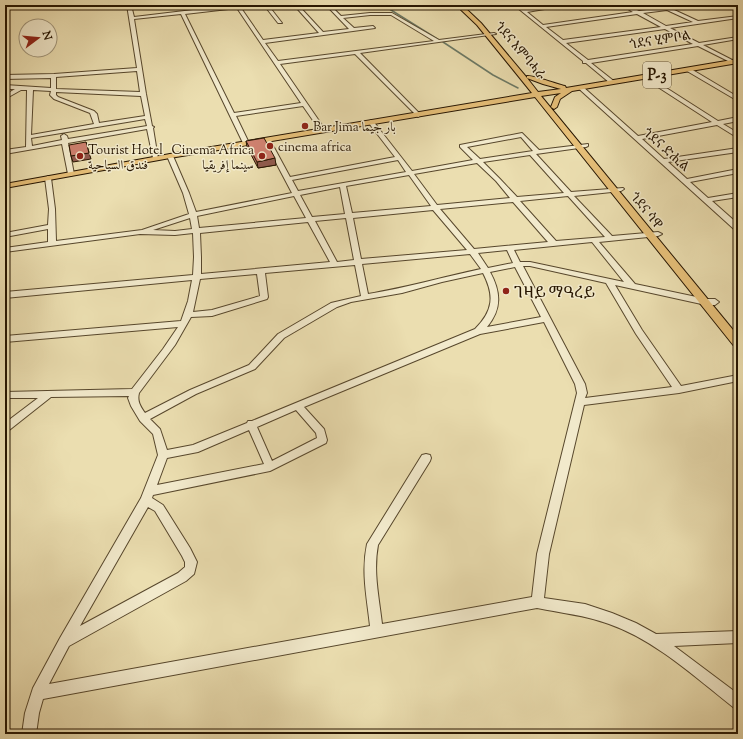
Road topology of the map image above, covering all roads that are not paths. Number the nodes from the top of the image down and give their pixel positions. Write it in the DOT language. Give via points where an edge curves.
graph roads {
  1 [pos="129,5"];
  2 [pos="254,5"];
  3 [pos="266,5"];
  4 [pos="296,5"];
  5 [pos="328,5"];
  6 [pos="459,5"];
  7 [pos="465,5"];
  8 [pos="516,5"];
  9 [pos="566,5"];
  10 [pos="623,5"];
  11 [pos="660,5"];
  12 [pos="695,5"];
  13 [pos="238,6"];
  14 [pos="668,9"];
  15 [pos="523,11"];
  16 [pos="183,13"];
  17 [pos="638,13"];
  18 [pos="340,17"];
  19 [pos="738,17"];
  20 [pos="132,18"];
  21 [pos="280,22"];
  22 [pos="698,23"];
  23 [pos="542,26"];
  24 [pos="373,27"];
  25 [pos="665,28"];
  26 [pos="353,30"];
  27 [pos="322,34"];
  28 [pos="491,34"];
  29 [pos="738,38"];
  30 [pos="438,41"];
  31 [pos="262,42"];
  32 [pos="562,42"];
  33 [pos="697,44"];
  34 [pos="357,52"];
  35 [pos="585,62"];
  36 [pos="277,63"];
  37 [pos="736,63"];
  38 [pos="140,69"];
  39 [pos="689,70"];
  40 [pos="54,76"];
  41 [pos="5,77"];
  42 [pos="646,77"];
  43 [pos="528,80"];
  44 [pos="612,82"];
  45 [pos="5,87"];
  46 [pos="576,88"];
  47 [pos="19,89"];
  48 [pos="30,89"];
  49 [pos="52,91"];
  50 [pos="143,94"];
  51 [pos="540,94"];
  52 [pos="5,97"];
  53 [pos="512,98"];
  54 [pos="738,99"];
  55 [pos="305,104"];
  56 [pos="550,106"];
  57 [pos="234,115"];
  58 [pos="418,115"];
  59 [pos="148,117"];
  60 [pos="738,119"];
  61 [pos="371,122"];
  62 [pos="718,123"];
  63 [pos="97,125"];
  64 [pos="151,127"];
  65 [pos="323,130"];
  66 [pos="63,132"];
  67 [pos="738,136"];
  68 [pos="28,137"];
  69 [pos="637,138"];
  70 [pos="267,140"];
  71 [pos="65,142"];
  72 [pos="246,143"];
  73 [pos="582,146"];
  74 [pos="29,148"];
  75 [pos="738,150"];
  76 [pos="5,152"];
  77 [pos="534,152"];
  78 [pos="170,156"];
  79 [pos="156,158"];
  80 [pos="400,158"];
  81 [pos="479,161"];
  82 [pos="662,161"];
  83 [pos="738,171"];
  84 [pos="412,173"];
  85 [pos="71,174"];
  86 [pos="48,178"];
  87 [pos="288,178"];
  88 [pos="685,181"];
  89 [pos="343,185"];
  90 [pos="5,186"];
  91 [pos="617,189"];
  92 [pos="296,194"];
  93 [pos="568,194"];
  94 [pos="738,195"];
  95 [pos="516,199"];
  96 [pos="706,200"];
  97 [pos="436,208"];
  98 [pos="193,215"];
  99 [pos="349,216"];
  100 [pos="311,220"];
  101 [pos="52,226"];
  102 [pos="738,228"];
  103 [pos="196,231"];
  104 [pos="140,232"];
  105 [pos="654,234"];
  106 [pos="5,235"];
  107 [pos="610,238"];
  108 [pos="594,240"];
  109 [pos="52,244"];
  110 [pos="554,244"];
  111 [pos="510,249"];
  112 [pos="5,250"];
  113 [pos="472,252"];
  114 [pos="357,262"];
  115 [pos="335,264"];
  116 [pos="517,264"];
  117 [pos="261,271"];
  118 [pos="486,271"];
  119 [pos="197,277"];
  120 [pos="609,281"];
  121 [pos="632,286"];
  122 [pos="5,295"];
  123 [pos="365,297"];
  124 [pos="710,302"];
  125 [pos="547,319"];
  126 [pos="186,320"];
  127 [pos="738,330"];
  128 [pos="478,331"];
  129 [pos="5,339"];
  130 [pos="738,343"];
  131 [pos="738,378"];
  132 [pos="679,390"];
  133 [pos="135,392"];
  134 [pos="5,395"];
  135 [pos="48,395"];
  136 [pos="581,402"];
  137 [pos="298,406"];
  138 [pos="143,418"];
  139 [pos="251,424"];
  140 [pos="5,428"];
  141 [pos="163,455"];
  142 [pos="426,458"];
  143 [pos="270,467"];
  144 [pos="148,495"];
  145 [pos="537,602"];
  146 [pos="377,630"];
  147 [pos="738,636"];
  148 [pos="656,640"];
  149 [pos="64,642"];
  150 [pos="38,693"];
  151 [pos="738,702"];
  152 [pos="29,734"];
  1 -- 20 [label="street"];
  2 -- 13 [label="street"];
  3 -- 21 [label="street"];
  4 -- 27 [label="street"];
  5 -- 18 [label="street"];
  6 -- 28 [label="main road, ጎደና እምባሓራ"];
  7 -- 28 [label="main road, ጎደና እምባሓራ"];
  8 -- 15 [label="street"];
  9 -- 15 [label="street"];
  10 -- 17 [label="street"];
  11 -- 14 [label="street"];
  12 -- 14 [label="street"];
  13 -- 16 [label="street"];
  13 -- 31 [label="street"];
  14 -- 17 [label="street"];
  14 -- 22 [label="street"];
  15 -- 23 [label="street"];
  16 -- 20 [label="street"];
  16 -- 57 [label="street"];
  17 -- 23 [label="street"];
  17 -- 25 [label="street"];
  18 -- 26 [label="street"];
  18 -- 30 [label="street" via="392,14"];
  19 -- 22 [label="street"];
  20 -- 38 [label="street"];
  22 -- 25 [label="street"];
  23 -- 32 [label="street"];
  24 -- 26 [label="street"];
  25 -- 32 [label="street"];
  25 -- 33 [label="street"];
  26 -- 27 [label="street"];
  27 -- 31 [label="street"];
  28 -- 30 [label="street"];
  28 -- 43 [label="main road, ጎደና እምባሓራ"];
  29 -- 33 [label="street, ጎደና ሂምቦል"];
  30 -- 34 [label="street"];
  31 -- 36 [label="street"];
  32 -- 35 [label="street"];
  33 -- 35 [label="street, ጎደና ሂምቦል"];
  33 -- 37 [label="street"];
  34 -- 36 [label="street"];
  34 -- 58 [label="street"];
  35 -- 44 [label="street"];
  36 -- 55 [label="street"];
  37 -- 39 [label="main road, P-3"];
  38 -- 40 [label="street"];
  38 -- 50 [label="street"];
  39 -- 42 [label="main road, P-3"];
  39 -- 54 [label="street"];
  40 -- 41 [label="street"];
  40 -- 49 [label="street"];
  42 -- 44 [label="main road, P-3"];
  42 -- 62 [label="street"];
  43 -- 46 [label="main road"];
  43 -- 51 [label="main road, ጎደና እምባሓራ"];
  43 -- 53 [label="main road" via="524,90"];
  44 -- 46 [label="main road, P-3"];
  45 -- 47 [label="street"];
  46 -- 51 [label="main road, P-3"];
  46 -- 56 [label="main road" via="560,95"];
  46 -- 69 [label="street, ጎደና ድሒል"];
  47 -- 48 [label="street"];
  47 -- 52 [label="street"];
  48 -- 49 [label="street"];
  48 -- 68 [label="street"];
  49 -- 50 [label="street"];
  49 -- 63 [label="street" via="56,98 92,112"];
  50 -- 59 [label="street"];
  51 -- 53 [label="main road, P-3"];
  51 -- 56 [label="main road, ጎደና ሳዋ"];
  53 -- 56 [label="main road" via="534,99"];
  53 -- 58 [label="main road, P-3"];
  55 -- 57 [label="street"];
  55 -- 65 [label="street"];
  56 -- 73 [label="main road, ጎደና ሳዋ"];
  57 -- 72 [label="street"];
  58 -- 61 [label="main road, P-3"];
  59 -- 63 [label="street"];
  59 -- 64 [label="street"];
  60 -- 62 [label="street"];
  61 -- 65 [label="main road, P-3"];
  61 -- 80 [label="street"];
  62 -- 67 [label="street"];
  62 -- 69 [label="street"];
  63 -- 66 [label="street"];
  64 -- 71 [label="street"];
  64 -- 79 [label="street"];
  65 -- 70 [label="main road, P-3"];
  66 -- 68 [label="street"];
  66 -- 71 [label="street"];
  68 -- 74 [label="street"];
  69 -- 82 [label="street, ጎደና ድሒል"];
  70 -- 72 [label="main road, P-3"];
  70 -- 87 [label="street"];
  71 -- 74 [label="street"];
  71 -- 85 [label="street"];
  72 -- 78 [label="main road, P-3"];
  73 -- 77 [label="street"];
  73 -- 91 [label="main road, ጎደና ሳዋ"];
  74 -- 76 [label="street"];
  75 -- 82 [label="street"];
  77 -- 81 [label="street"];
  77 -- 81 [label="street" via="522,135 462,146"];
  77 -- 93 [label="street"];
  78 -- 79 [label="main road, P-3"];
  78 -- 98 [label="street"];
  79 -- 85 [label="main road, P-3"];
  80 -- 84 [label="street"];
  80 -- 87 [label="street"];
  81 -- 84 [label="street"];
  81 -- 95 [label="street"];
  82 -- 88 [label="street, ጎደና ድሒል"];
  83 -- 88 [label="street"];
  84 -- 89 [label="street"];
  84 -- 97 [label="street"];
  85 -- 86 [label="main road, P-3"];
  86 -- 90 [label="main road, P-3"];
  86 -- 101 [label="street"];
  87 -- 92 [label="street"];
  88 -- 96 [label="street, ጎደና ድሒል"];
  89 -- 92 [label="street"];
  89 -- 99 [label="street"];
  91 -- 93 [label="street"];
  91 -- 105 [label="main road, ጎደና ሳዋ"];
  92 -- 98 [label="street"];
  92 -- 100 [label="street"];
  93 -- 95 [label="street"];
  93 -- 107 [label="street"];
  94 -- 96 [label="street"];
  95 -- 97 [label="street"];
  95 -- 110 [label="street"];
  96 -- 102 [label="street, ጎደና ድሒል"];
  97 -- 99 [label="street"];
  97 -- 113 [label="street"];
  98 -- 103 [label="street"];
  98 -- 104 [label="street"];
  99 -- 100 [label="street"];
  99 -- 114 [label="street"];
  100 -- 103 [label="street"];
  100 -- 115 [label="street"];
  101 -- 106 [label="street"];
  101 -- 109 [label="street"];
  103 -- 104 [label="street"];
  103 -- 119 [label="street"];
  104 -- 109 [label="street"];
  105 -- 107 [label="street"];
  105 -- 124 [label="main road, ጎደና ሳዋ"];
  107 -- 108 [label="street"];
  108 -- 110 [label="street"];
  108 -- 121 [label="street"];
  109 -- 112 [label="street"];
  110 -- 111 [label="street"];
  111 -- 113 [label="street"];
  111 -- 116 [label="street"];
  113 -- 114 [label="street"];
  113 -- 118 [label="street"];
  114 -- 115 [label="street"];
  114 -- 123 [label="street"];
  115 -- 117 [label="street"];
  116 -- 118 [label="street"];
  116 -- 120 [label="street" via="530,264"];
  116 -- 125 [label="street"];
  117 -- 119 [label="street"];
  117 -- 126 [label="street" via="264,297"];
  118 -- 123 [label="street"];
  118 -- 128 [label="street" via="494,292 494,302 492,315"];
  119 -- 122 [label="street"];
  119 -- 126 [label="street"];
  120 -- 121 [label="street"];
  120 -- 132 [label="street" via="639,332"];
  121 -- 124 [label="street"];
  123 -- 138 [label="street" via="334,306 281,336 252,367 193,392"];
  124 -- 127 [label="main road, ጎደና ሳዋ"];
  124 -- 130 [label="main road, ጎደና ሳዋ"];
  125 -- 128 [label="street"];
  125 -- 136 [label="street" via="580,384"];
  126 -- 129 [label="street"];
  126 -- 133 [label="street" via="166,352"];
  128 -- 137 [label="street"];
  131 -- 132 [label="street"];
  132 -- 136 [label="street"];
  133 -- 135 [label="street"];
  133 -- 138 [label="street" via="134,404"];
  134 -- 135 [label="street"];
  135 -- 140 [label="street"];
  136 -- 145 [label="street" via="543,554"];
  137 -- 139 [label="street"];
  137 -- 143 [label="street" via="321,432 322,440"];
  138 -- 141 [label="street" via="157,432"];
  139 -- 141 [label="street" via="194,449"];
  139 -- 143 [label="street"];
  141 -- 144 [label="street"];
  142 -- 146 [label="street" via="373,544 369,569"];
  143 -- 144 [label="street"];
  144 -- 149 [label="street"];
  144 -- 149 [label="street" via="159,508 191,562 190,570 135,604"];
  145 -- 146 [label="street"];
  145 -- 148 [label="street" via="592,612"];
  146 -- 150 [label="street"];
  147 -- 148 [label="street"];
  148 -- 151 [label="street"];
  149 -- 150 [label="street"];
  150 -- 152 [label="street"];
}
